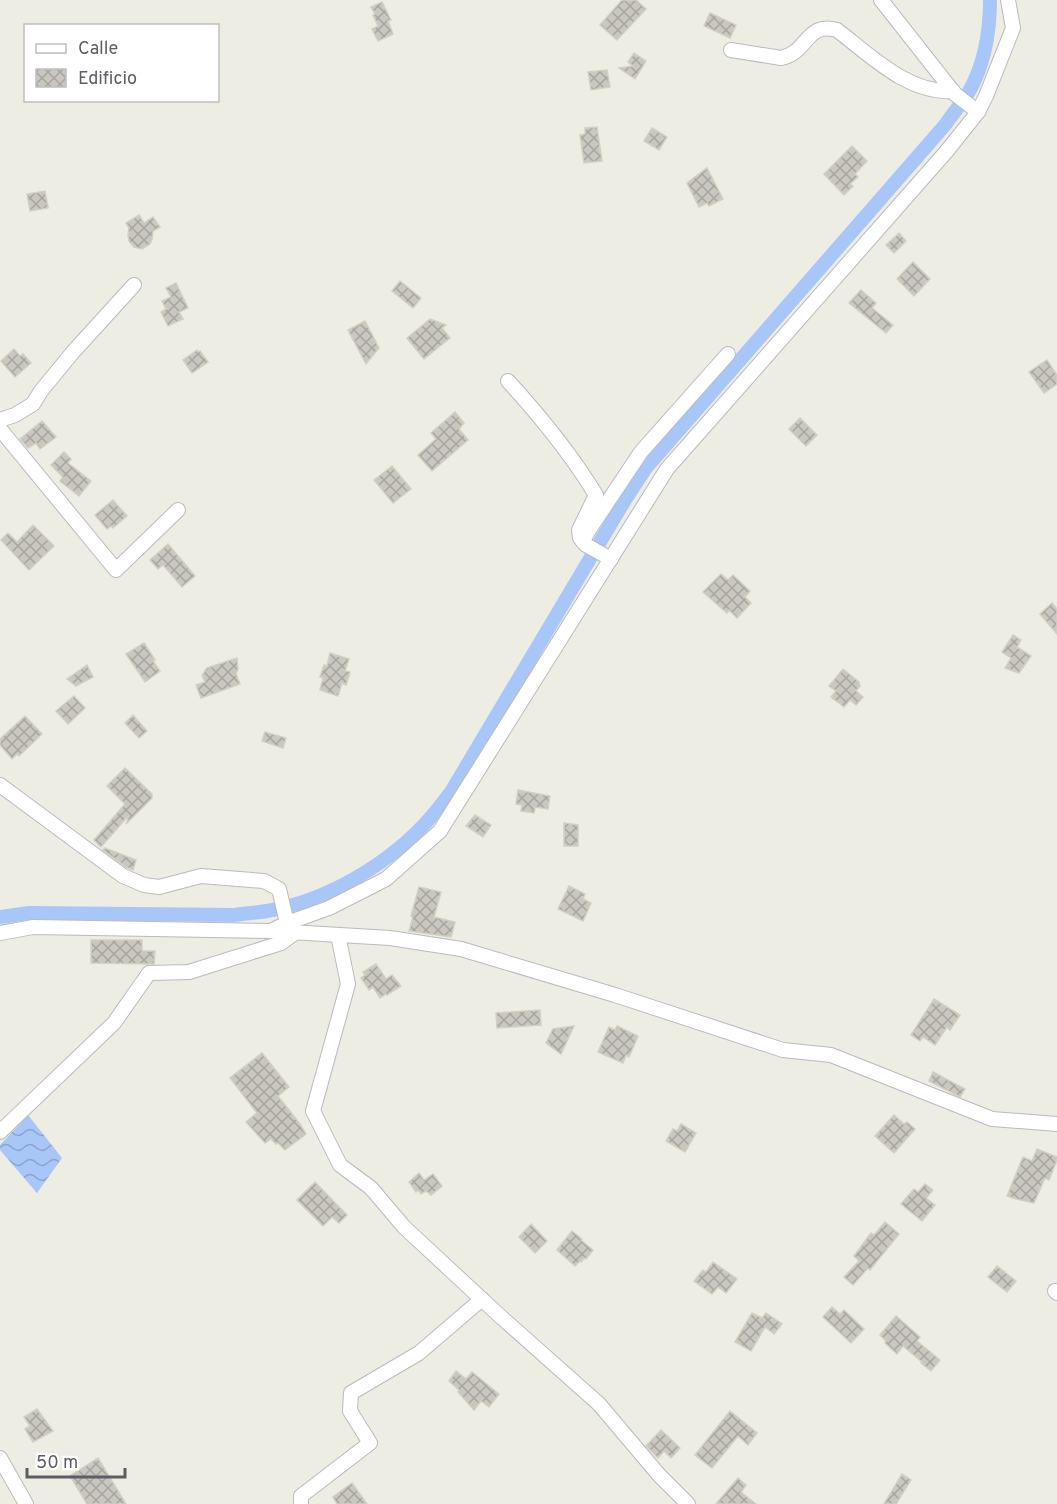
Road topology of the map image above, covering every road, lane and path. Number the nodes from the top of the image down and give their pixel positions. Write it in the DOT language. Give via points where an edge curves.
graph roads {
  1 [pos="880,0"];
  2 [pos="1008,0"];
  3 [pos="731,50"];
  4 [pos="954,92"];
  5 [pos="978,111"];
  6 [pos="134,285"];
  7 [pos="728,354"];
  8 [pos="508,381"];
  9 [pos="0,420"];
  10 [pos="0,429"];
  11 [pos="178,510"];
  12 [pos="584,543"];
  13 [pos="611,559"];
  14 [pos="0,785"];
  15 [pos="292,928"];
  16 [pos="0,933"];
  17 [pos="338,935"];
  18 [pos="1057,1124"];
  19 [pos="0,1132"];
  20 [pos="482,1299"];
  21 [pos="0,1458"];
  22 [pos="26,1504"];
  23 [pos="301,1504"];
  24 [pos="688,1504"];
  1 -- 4 [label="street"];
  2 -- 5 [label="street" via="1013,28"];
  3 -- 4 [label="street" via="789,57 813,32 829,27 900,78"];
  4 -- 5 [label="street"];
  5 -- 13 [label="street" via="667,470"];
  6 -- 9 [label="street" via="73,352 33,404"];
  7 -- 12 [label="street" via="641,452"];
  8 -- 12 [label="street" via="571,457 596,495 579,530"];
  10 -- 11 [label="street" via="116,570"];
  12 -- 13 [label="street"];
  13 -- 15 [label="street" via="440,831 386,879"];
  14 -- 15 [label="street" via="123,876 144,885 159,887 201,876 264,881 279,889"];
  15 -- 16 [label="street" via="271,931 33,927"];
  15 -- 17 [label="street"];
  15 -- 19 [label="street" via="280,943 189,972 149,973 114,1023"];
  17 -- 18 [label="street" via="461,949 783,1050 831,1055 992,1119"];
  17 -- 20 [label="street" via="348,984 312,1111 340,1165 370,1188 404,1227"];
  20 -- 23 [label="street" via="419,1353 351,1393 350,1411 370,1443 301,1496"];
  20 -- 24 [label="street" via="599,1404"];
  21 -- 22 [label="street"];
}
